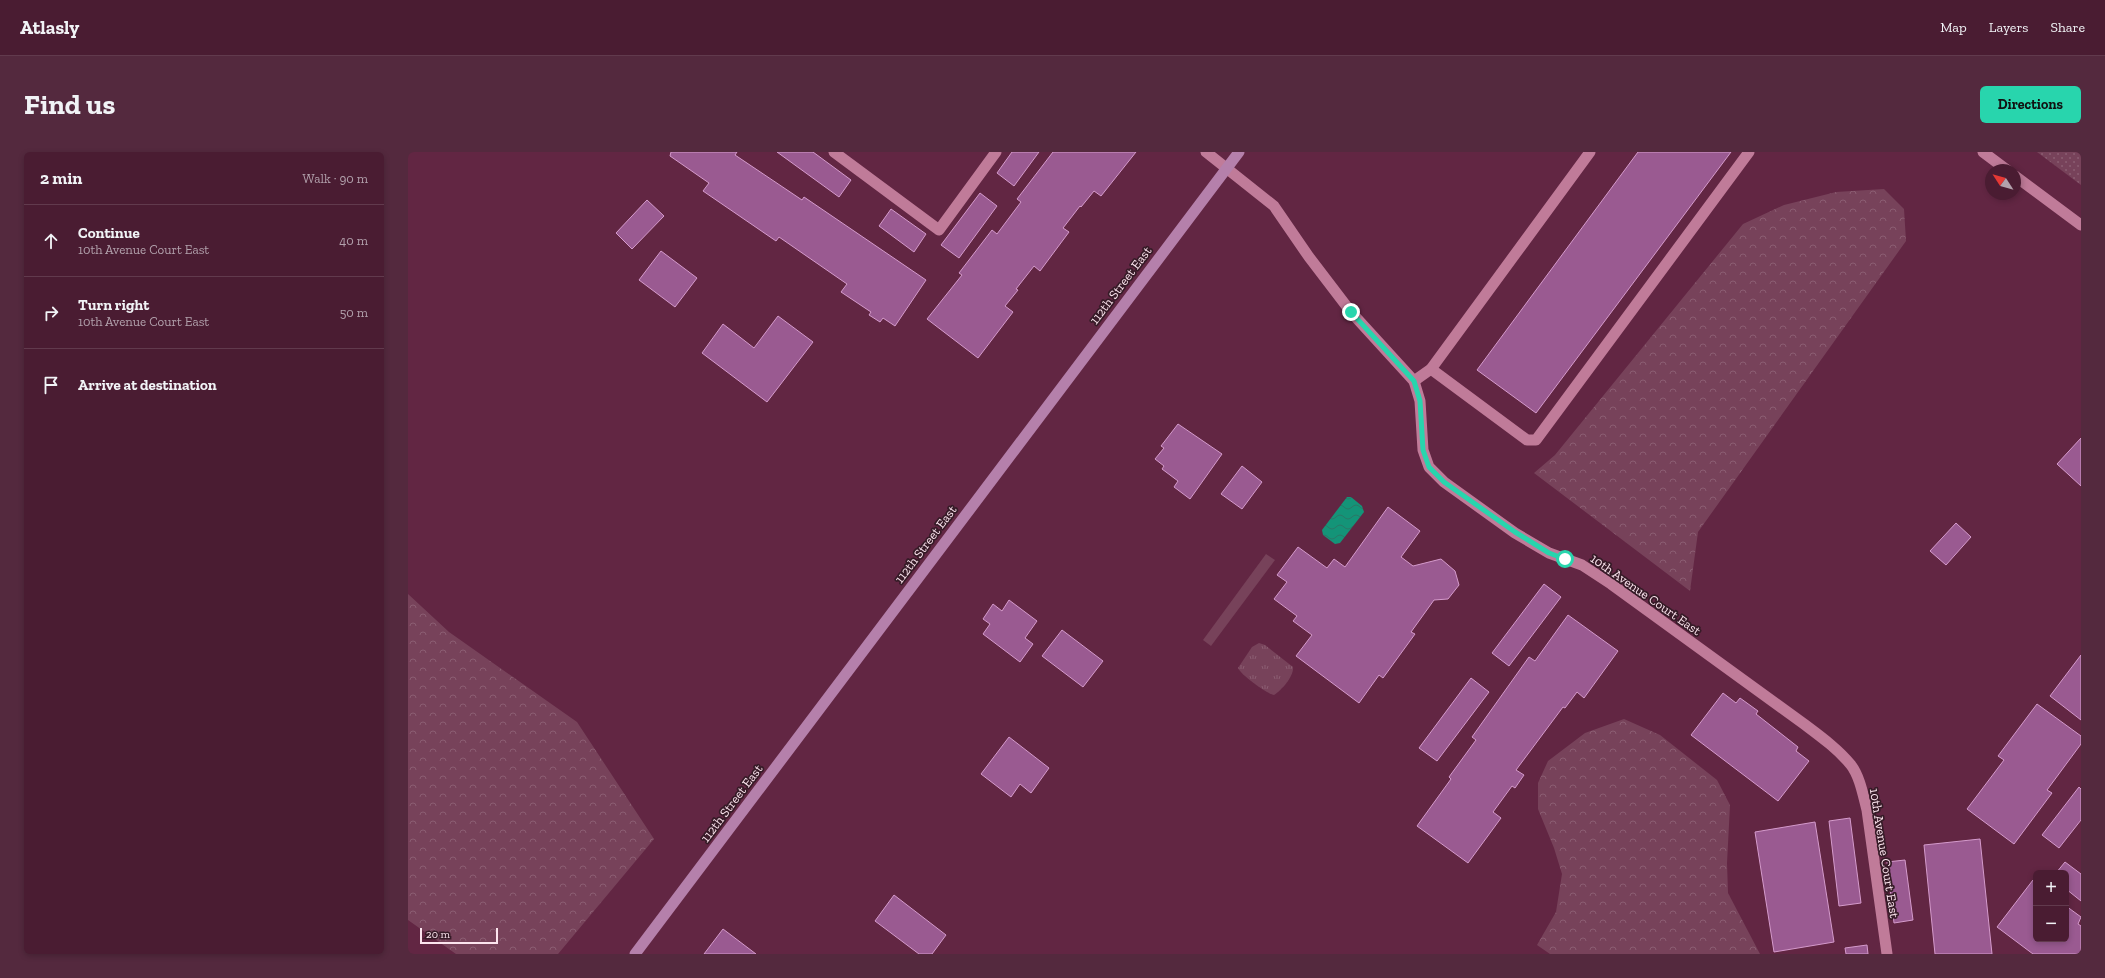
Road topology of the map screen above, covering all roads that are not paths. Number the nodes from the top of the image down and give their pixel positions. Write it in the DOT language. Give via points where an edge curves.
graph roads {
  1 [pos="834,152"];
  2 [pos="996,152"];
  3 [pos="1206,152"];
  4 [pos="1239,152"];
  5 [pos="1590,152"];
  6 [pos="1749,152"];
  7 [pos="1983,152"];
  8 [pos="1999,164"];
  9 [pos="1227,167"];
  10 [pos="2021,180"];
  11 [pos="2081,224"];
  12 [pos="1431,369"];
  13 [pos="1414,381"];
  14 [pos="635,954"];
  15 [pos="1887,954"];
  1 -- 2 [label="street" via="939,230"];
  3 -- 9 [label="street, 10th Avenue Court East"];
  4 -- 9 [label="main road, 112th Street East"];
  5 -- 12 [label="street"];
  6 -- 12 [label="street" via="1536,440 1527,440"];
  7 -- 8 [label="street"];
  9 -- 13 [label="street, 10th Avenue Court East" via="1274,206 1351,312"];
  9 -- 14 [label="main road, 112th Street East"];
  10 -- 11 [label="street"];
  12 -- 13 [label="street"];
  13 -- 15 [label="street, 10th Avenue Court East" via="1420,401 1423,450 1429,467 1444,482 1522,537 1549,553 1582,565 1611,584 1804,724 1852,766 1862,788 1867,810"];
}
